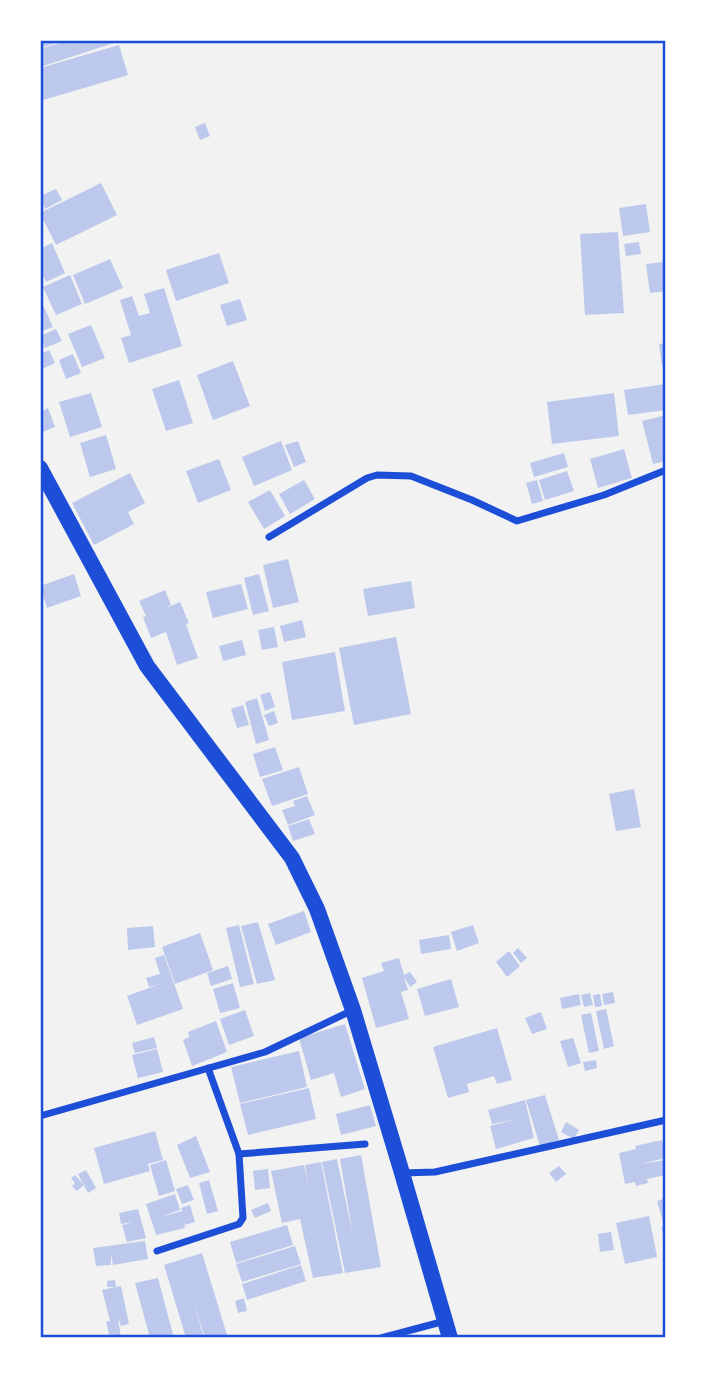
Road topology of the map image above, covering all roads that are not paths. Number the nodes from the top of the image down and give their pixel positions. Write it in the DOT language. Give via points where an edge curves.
graph roads {
  1 [pos="40,468"];
  2 [pos="666,470"];
  3 [pos="269,537"];
  4 [pos="353,1010"];
  5 [pos="208,1068"];
  6 [pos="40,1116"];
  7 [pos="666,1120"];
  8 [pos="365,1144"];
  9 [pos="239,1154"];
  10 [pos="402,1173"];
  11 [pos="157,1251"];
  12 [pos="445,1321"];
  13 [pos="381,1338"];
  14 [pos="450,1338"];
  1 -- 4 [label="highway" via="147,666 292,858 317,909"];
  2 -- 3 [label="street" via="604,495 517,521 411,477 377,475"];
  4 -- 5 [label="street" via="265,1052"];
  4 -- 10 [label="highway"];
  5 -- 6 [label="street"];
  5 -- 9 [label="street"];
  7 -- 10 [label="street" via="436,1172"];
  8 -- 9 [label="street"];
  9 -- 11 [label="street" via="243,1218 239,1224"];
  10 -- 12 [label="highway"];
  12 -- 13 [label="street"];
  12 -- 14 [label="highway"];
}
